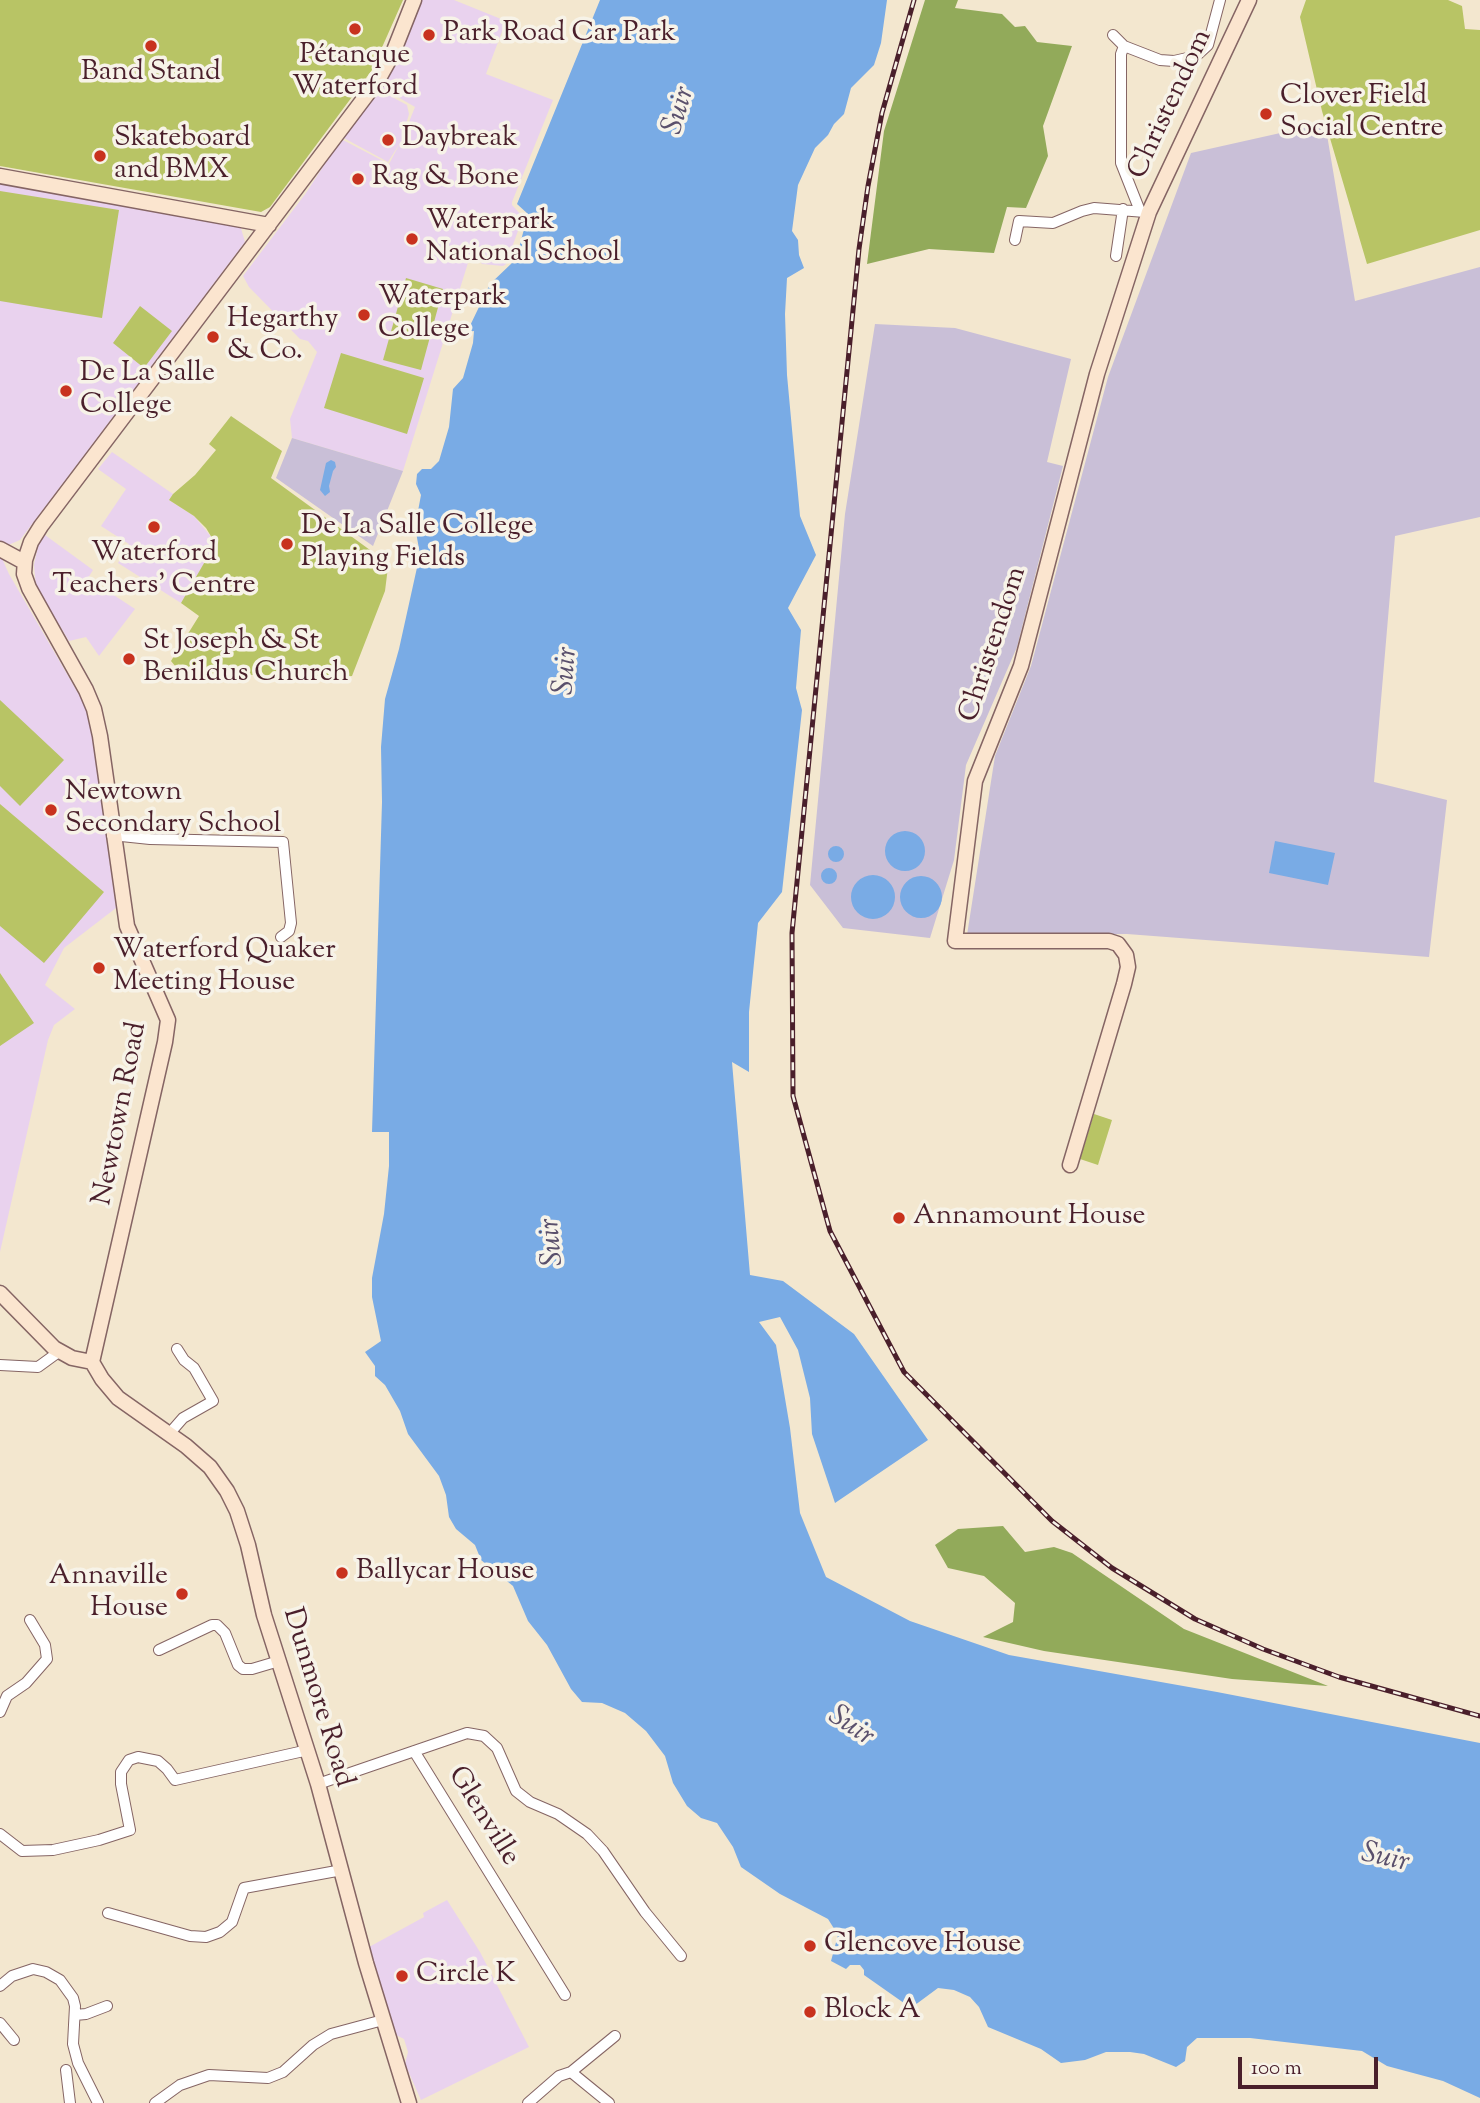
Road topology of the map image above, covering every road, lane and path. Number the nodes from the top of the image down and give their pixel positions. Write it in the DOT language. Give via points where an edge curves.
graph roads {
  1 [pos="414,0"];
  2 [pos="1220,0"];
  3 [pos="1249,0"];
  4 [pos="1113,35"];
  5 [pos="1124,46"];
  6 [pos="0,176"];
  7 [pos="1123,209"];
  8 [pos="1144,211"];
  9 [pos="269,226"];
  10 [pos="1015,240"];
  11 [pos="1116,256"];
  12 [pos="0,549"];
  13 [pos="24,562"];
  14 [pos="112,835"];
  15 [pos="281,937"];
  16 [pos="1070,1165"];
  17 [pos="1,1296"];
  18 [pos="177,1349"];
  19 [pos="60,1351"];
  20 [pos="92,1362"];
  21 [pos="0,1366"];
  22 [pos="169,1434"];
  23 [pos="30,1620"];
  24 [pos="159,1650"];
  25 [pos="279,1661"];
  26 [pos="0,1712"];
  27 [pos="308,1750"];
  28 [pos="414,1751"];
  29 [pos="318,1784"];
  30 [pos="0,1834"];
  31 [pos="342,1870"];
  32 [pos="108,1913"];
  33 [pos="681,1956"];
  34 [pos="0,1986"];
  35 [pos="565,1994"];
  36 [pos="107,2006"];
  37 [pos="75,2015"];
  38 [pos="383,2020"];
  39 [pos="0,2023"];
  40 [pos="614,2036"];
  41 [pos="14,2040"];
  42 [pos="66,2070"];
  43 [pos="570,2072"];
  44 [pos="70,2103"];
  45 [pos="98,2103"];
  46 [pos="155,2103"];
  47 [pos="409,2103"];
  48 [pos="528,2103"];
  49 [pos="609,2103"];
  1 -- 9 [label="main road" via="378,80"];
  2 -- 5 [label="street" via="1208,45 1196,56 1160,60"];
  3 -- 8 [label="main road, Christendom"];
  4 -- 5 [label="street"];
  5 -- 8 [label="street" via="1121,163"];
  6 -- 9 [label="main road"];
  7 -- 8 [label="street"];
  7 -- 10 [label="street" via="1094,208 1053,223 1019,221"];
  7 -- 11 [label="street"];
  8 -- 16 [label="main road, Christendom" via="1021,666 975,781 955,941 1109,940 1126,954 1124,984"];
  9 -- 13 [label="main road" via="38,530"];
  12 -- 13 [label="main road"];
  13 -- 14 [label="main road, Newtown Road" via="30,591 94,709"];
  14 -- 15 [label="street" via="283,842 291,923"];
  14 -- 20 [label="main road, Newtown Road" via="129,932 168,1024"];
  17 -- 19 [label="main road"];
  18 -- 22 [label="street" via="213,1401 183,1418"];
  19 -- 20 [label="main road"];
  19 -- 21 [label="street" via="38,1367"];
  20 -- 22 [label="main road, Dunmore Road" via="118,1398"];
  22 -- 25 [label="main road, Dunmore Road" via="210,1467 232,1501"];
  23 -- 26 [label="street" via="45,1645 47,1659 7,1696"];
  24 -- 25 [label="street" via="217,1625 243,1669"];
  25 -- 27 [label="main road, Dunmore Road"];
  27 -- 29 [label="main road, Dunmore Road"];
  27 -- 30 [label="street" via="175,1780 158,1761 138,1757 129,1760 121,1772 130,1830 54,1850 22,1851"];
  28 -- 29 [label="street, Glenville"];
  28 -- 33 [label="street" via="467,1733 484,1736 497,1748 516,1791 558,1814 603,1851"];
  28 -- 35 [label="street, Glenville"];
  29 -- 31 [label="main road, Dunmore Road"];
  31 -- 32 [label="street" via="244,1888 232,1922 206,1937"];
  31 -- 38 [label="main road, Dunmore Road"];
  34 -- 37 [label="street" via="22,1972 46,1972 60,1980 73,1998"];
  36 -- 37 [label="street"];
  37 -- 45 [label="street" via="73,2044"];
  38 -- 46 [label="street" via="331,2034 268,2078 209,2076 180,2085"];
  38 -- 47 [label="main road, Dunmore Road"];
  39 -- 41 [label="street"];
  40 -- 43 [label="street"];
  42 -- 44 [label="street"];
  43 -- 48 [label="street"];
  43 -- 49 [label="street"];
}
